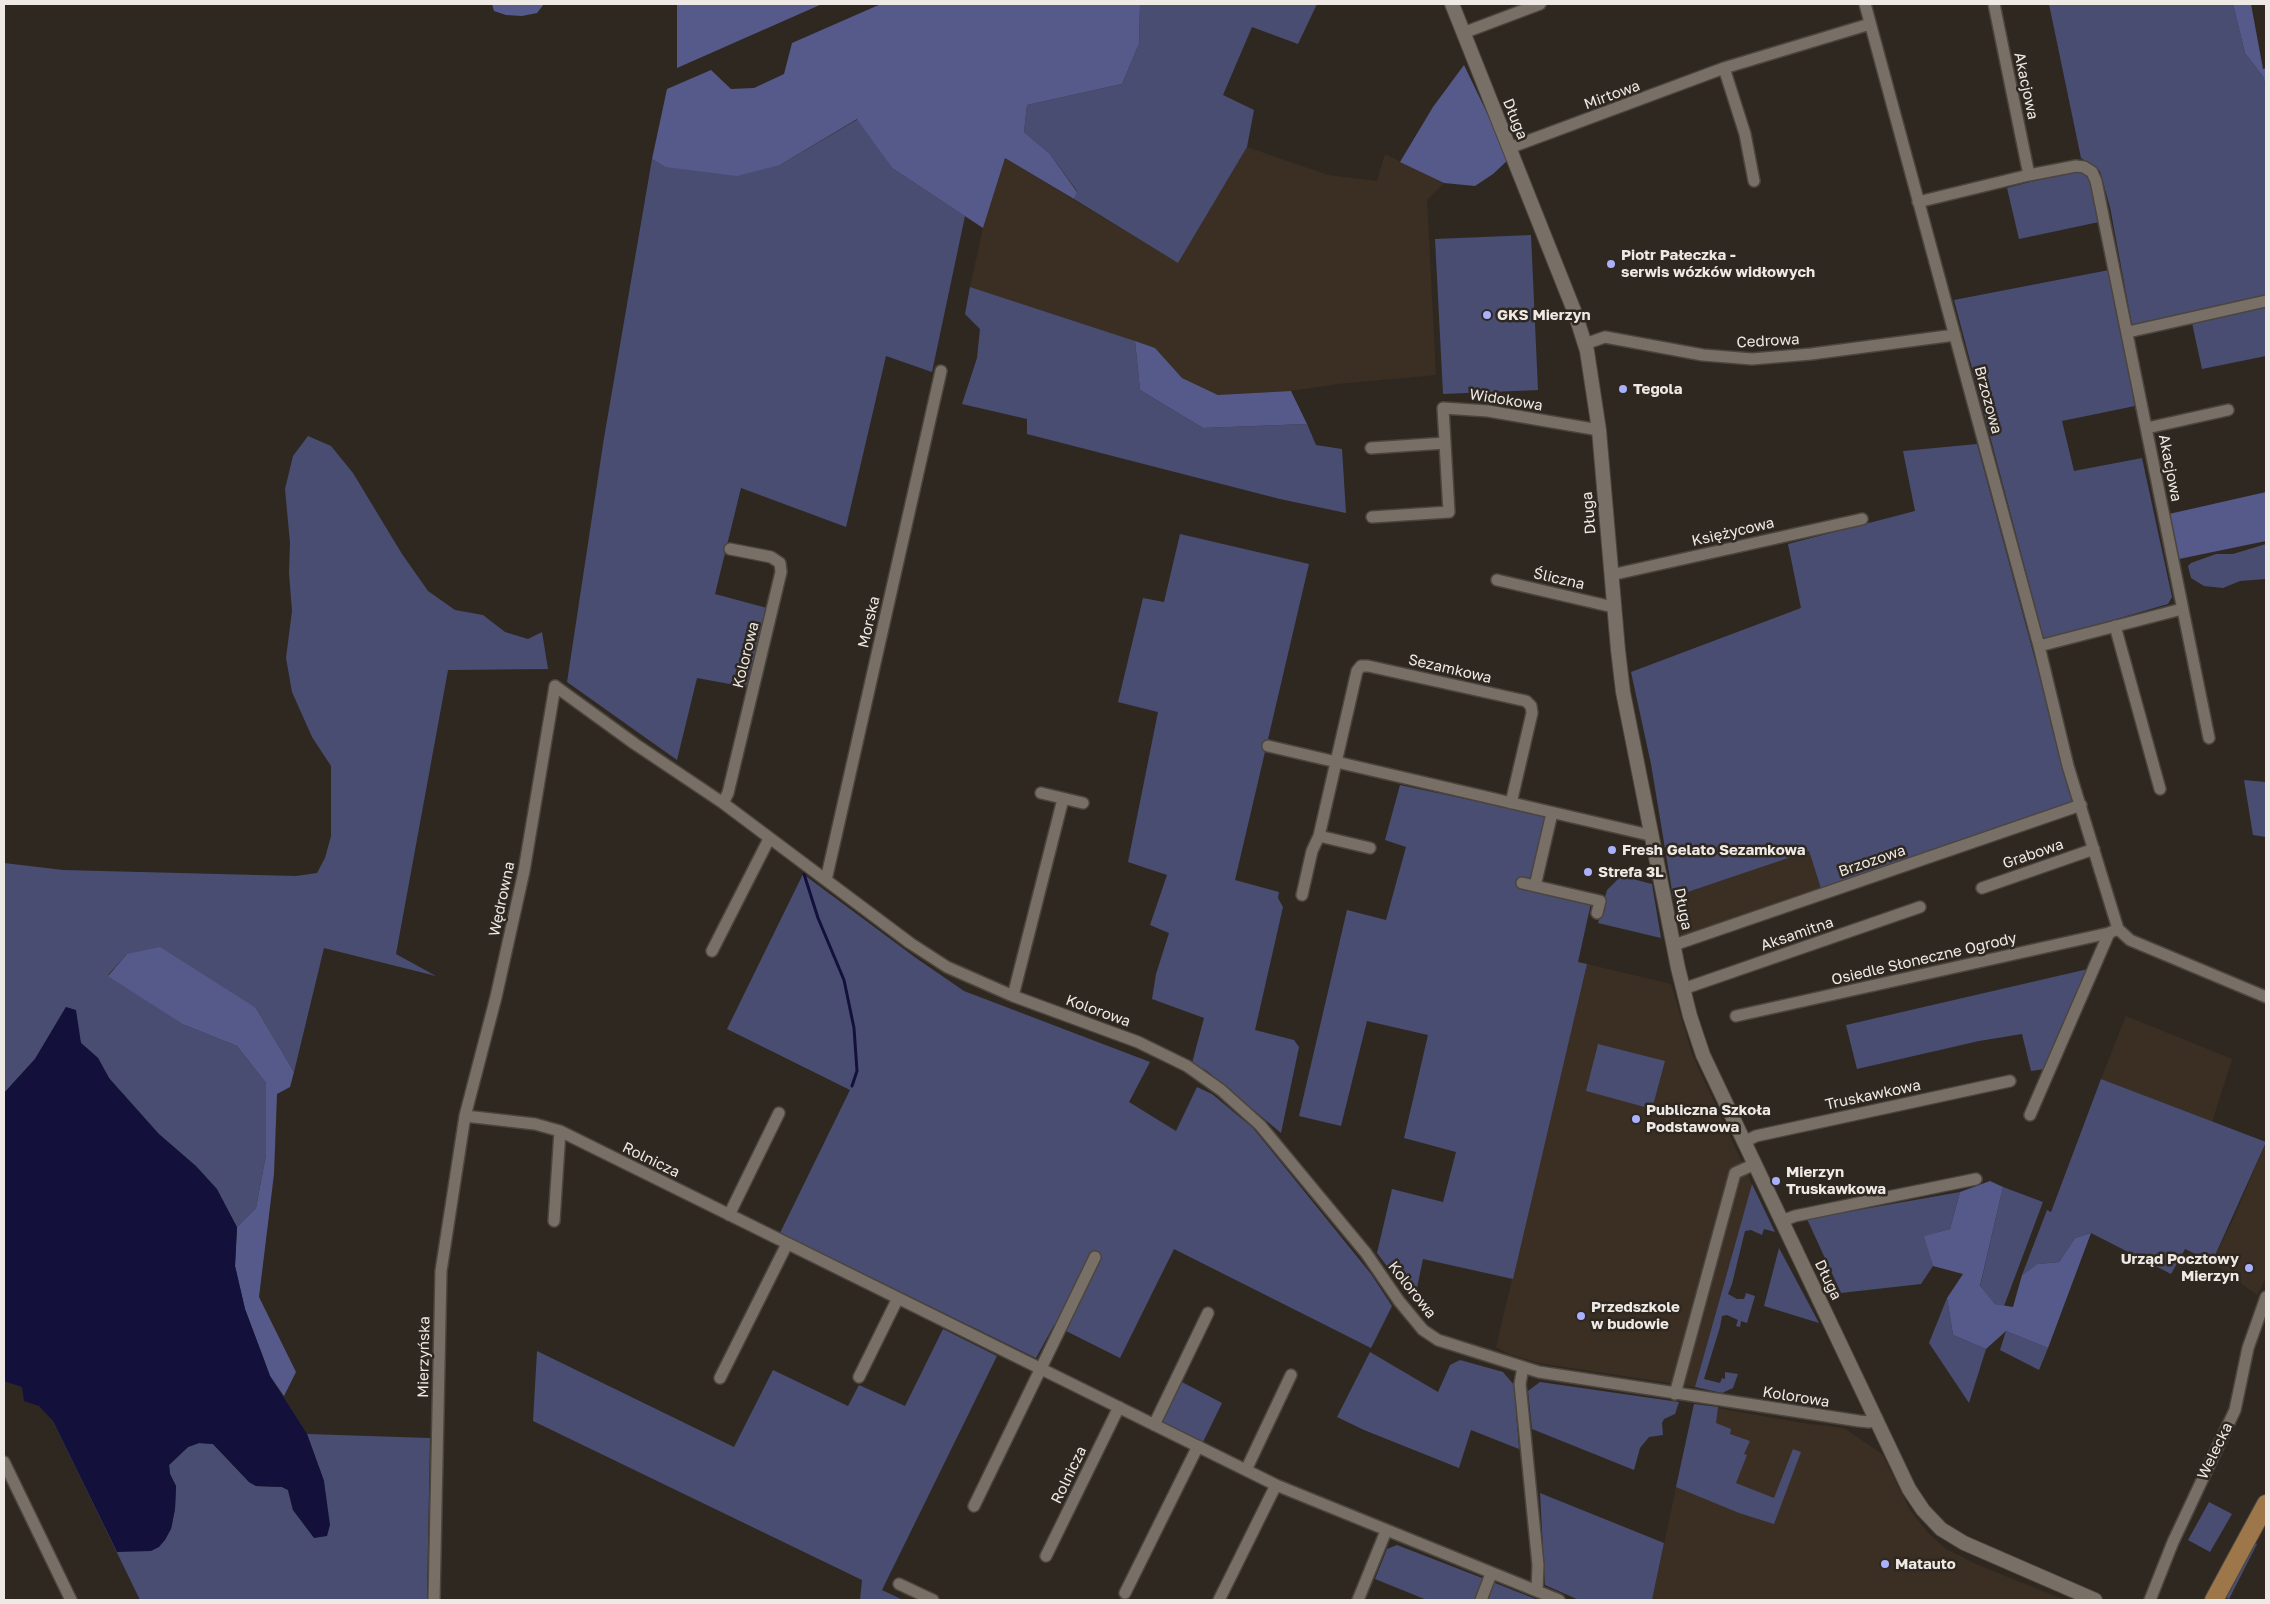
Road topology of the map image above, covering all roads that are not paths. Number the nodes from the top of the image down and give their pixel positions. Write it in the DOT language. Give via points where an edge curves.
graph roads {
  1 [pos="1452,4"];
  2 [pos="1540,4"];
  3 [pos="1865,4"];
  4 [pos="1994,4"];
  5 [pos="1870,24"];
  6 [pos="1464,33"];
  7 [pos="1724,68"];
  8 [pos="1509,148"];
  9 [pos="2029,175"];
  10 [pos="1754,181"];
  11 [pos="1918,202"];
  12 [pos="2266,301"];
  13 [pos="2128,332"];
  14 [pos="1955,335"];
  15 [pos="1585,344"];
  16 [pos="941,370"];
  17 [pos="2228,410"];
  18 [pos="2147,428"];
  19 [pos="1599,430"];
  20 [pos="1445,443"];
  21 [pos="1371,448"];
  22 [pos="1372,517"];
  23 [pos="1862,519"];
  24 [pos="730,549"];
  25 [pos="1611,575"];
  26 [pos="1497,580"];
  27 [pos="1614,606"];
  28 [pos="2182,608"];
  29 [pos="2115,626"];
  30 [pos="2039,646"];
  31 [pos="554,686"];
  32 [pos="2210,738"];
  33 [pos="1268,746"];
  34 [pos="1336,762"];
  35 [pos="2160,789"];
  36 [pos="1041,793"];
  37 [pos="1063,798"];
  38 [pos="723,803"];
  39 [pos="1083,803"];
  40 [pos="1511,803"];
  41 [pos="2080,805"];
  42 [pos="1552,813"];
  43 [pos="1651,833"];
  44 [pos="1319,836"];
  45 [pos="769,838"];
  46 [pos="1370,848"];
  47 [pos="2094,849"];
  48 [pos="826,880"];
  49 [pos="1522,883"];
  50 [pos="1535,886"];
  51 [pos="1982,888"];
  52 [pos="1302,895"];
  53 [pos="1920,907"];
  54 [pos="1597,913"];
  55 [pos="2113,931"];
  56 [pos="1674,945"];
  57 [pos="712,951"];
  58 [pos="1683,988"];
  59 [pos="1013,996"];
  60 [pos="2266,997"];
  61 [pos="1736,1016"];
  62 [pos="2010,1081"];
  63 [pos="779,1113"];
  64 [pos="466,1116"];
  65 [pos="2030,1116"];
  66 [pos="560,1131"];
  67 [pos="1744,1142"];
  68 [pos="1755,1164"];
  69 [pos="1976,1180"];
  70 [pos="729,1215"];
  71 [pos="554,1221"];
  72 [pos="1782,1221"];
  73 [pos="787,1244"];
  74 [pos="1095,1257"];
  75 [pos="2266,1297"];
  76 [pos="898,1298"];
  77 [pos="1208,1313"];
  78 [pos="1523,1367"];
  79 [pos="1041,1369"];
  80 [pos="1291,1375"];
  81 [pos="859,1377"];
  82 [pos="720,1378"];
  83 [pos="1675,1394"];
  84 [pos="1119,1407"];
  85 [pos="1877,1419"];
  86 [pos="1154,1425"];
  87 [pos="1198,1446"];
  88 [pos="4,1462"];
  89 [pos="1246,1470"];
  90 [pos="1276,1485"];
  91 [pos="2266,1504"];
  92 [pos="974,1506"];
  93 [pos="1386,1530"];
  94 [pos="1046,1556"];
  95 [pos="1491,1574"];
  96 [pos="899,1584"];
  97 [pos="1537,1591"];
  98 [pos="1125,1593"];
  99 [pos="71,1600"];
  100 [pos="434,1600"];
  101 [pos="933,1600"];
  102 [pos="1219,1600"];
  103 [pos="1358,1600"];
  104 [pos="1481,1600"];
  105 [pos="1559,1600"];
  106 [pos="2095,1600"];
  107 [pos="2150,1600"];
  108 [pos="2214,1600"];
  1 -- 6 [label="street, Długa"];
  2 -- 6 [label="street"];
  3 -- 5 [label="street, Brzozowa"];
  4 -- 9 [label="street, Akacjowa"];
  5 -- 7 [label="street, Mirtowa"];
  5 -- 11 [label="street, Brzozowa"];
  6 -- 8 [label="street, Długa"];
  7 -- 8 [label="street, Mirtowa"];
  7 -- 10 [label="street" via="1745,134"];
  8 -- 15 [label="street, Długa"];
  9 -- 11 [label="street, Akacjowa"];
  9 -- 13 [label="street, Akacjowa" via="2076,166 2092,172"];
  11 -- 14 [label="street, Brzozowa"];
  12 -- 13 [label="street"];
  13 -- 18 [label="street, Akacjowa"];
  14 -- 15 [label="street, Cedrowa" via="1752,359 1703,355 1606,337"];
  14 -- 30 [label="street, Brzozowa"];
  15 -- 19 [label="street, Długa"];
  16 -- 48 [label="street, Morska"];
  17 -- 18 [label="street"];
  18 -- 28 [label="street, Akacjowa"];
  19 -- 20 [label="street, Widokowa" via="1443,408"];
  19 -- 25 [label="street, Długa"];
  20 -- 21 [label="street"];
  20 -- 22 [label="street, Widokowa" via="1449,512"];
  23 -- 25 [label="street, Księżycowa"];
  24 -- 38 [label="street, Kolorowa" via="771,557 780,563 781,572"];
  25 -- 27 [label="street, Długa"];
  26 -- 27 [label="street, Śliczna"];
  27 -- 43 [label="street, Długa" via="1623,692"];
  28 -- 29 [label="street"];
  28 -- 32 [label="street, Akacjowa"];
  29 -- 30 [label="street"];
  29 -- 35 [label="street"];
  30 -- 41 [label="street, Brzozowa"];
  31 -- 38 [label="street, Kolorowa"];
  31 -- 64 [label="street, Wędrowna" via="524,871"];
  33 -- 34 [label="street"];
  34 -- 40 [label="street"];
  34 -- 40 [label="street, Sezamkowa" via="1357,671 1361,666 1526,702 1531,706 1532,714"];
  34 -- 44 [label="street, Sezamkowa"];
  36 -- 37 [label="street"];
  37 -- 39 [label="street"];
  37 -- 59 [label="street"];
  38 -- 45 [label="street, Kolorowa"];
  40 -- 42 [label="street"];
  41 -- 47 [label="street, Brzozowa"];
  41 -- 56 [label="street, Brzozowa"];
  42 -- 43 [label="street"];
  42 -- 50 [label="street"];
  43 -- 56 [label="street, Długa"];
  44 -- 46 [label="street"];
  44 -- 52 [label="street, Sezamkowa" via="1312,851"];
  45 -- 48 [label="street, Kolorowa"];
  45 -- 57 [label="street"];
  47 -- 51 [label="street, Grabowa"];
  47 -- 55 [label="street, Brzozowa"];
  48 -- 59 [label="street, Kolorowa" via="947,967"];
  49 -- 50 [label="street"];
  50 -- 54 [label="street" via="1600,901"];
  53 -- 58 [label="street, Aksamitna"];
  55 -- 60 [label="street"];
  55 -- 61 [label="street, Osiedle Słoneczne Ogrody"];
  55 -- 65 [label="street"];
  56 -- 58 [label="street, Długa"];
  58 -- 67 [label="street, Długa" via="1703,1055"];
  59 -- 78 [label="street, Kolorowa" via="1138,1042 1187,1066 1222,1090 1260,1125 1323,1199 1423,1330 1438,1340"];
  62 -- 67 [label="street, Truskawkowa" via="1756,1136"];
  63 -- 70 [label="street"];
  64 -- 66 [label="street, Rolnicza" via="535,1124"];
  64 -- 100 [label="street, Mierzyńska" via="440,1271"];
  66 -- 70 [label="street, Rolnicza"];
  66 -- 71 [label="street"];
  67 -- 68 [label="street, Długa"];
  68 -- 72 [label="street, Długa"];
  68 -- 83 [label="street" via="1735,1173"];
  69 -- 72 [label="street"];
  70 -- 73 [label="street, Rolnicza"];
  72 -- 85 [label="street, Długa"];
  73 -- 76 [label="street, Rolnicza"];
  73 -- 82 [label="street"];
  74 -- 79 [label="street"];
  75 -- 107 [label="street, Welecka" via="2248,1348 2235,1410"];
  76 -- 79 [label="street, Rolnicza"];
  76 -- 81 [label="street"];
  77 -- 86 [label="street"];
  78 -- 83 [label="street, Kolorowa"];
  78 -- 97 [label="street" via="1520,1384 1538,1566"];
  79 -- 84 [label="street, Rolnicza"];
  79 -- 92 [label="street"];
  80 -- 89 [label="street"];
  83 -- 85 [label="street, Kolorowa" via="1859,1422"];
  84 -- 86 [label="street, Rolnicza"];
  84 -- 94 [label="street, Rolnicza"];
  85 -- 106 [label="street, Długa" via="1915,1500 1935,1524 1968,1545"];
  86 -- 87 [label="street, Rolnicza"];
  87 -- 89 [label="street, Rolnicza"];
  87 -- 98 [label="street"];
  88 -- 99 [label="street"];
  89 -- 90 [label="street, Rolnicza"];
  90 -- 93 [label="street, Rolnicza"];
  90 -- 102 [label="street"];
  91 -- 108 [label="main road"];
  93 -- 95 [label="street, Rolnicza"];
  93 -- 103 [label="street"];
  95 -- 97 [label="street, Rolnicza"];
  95 -- 104 [label="street"];
  96 -- 101 [label="street"];
  97 -- 105 [label="street, Rolnicza"];
}
